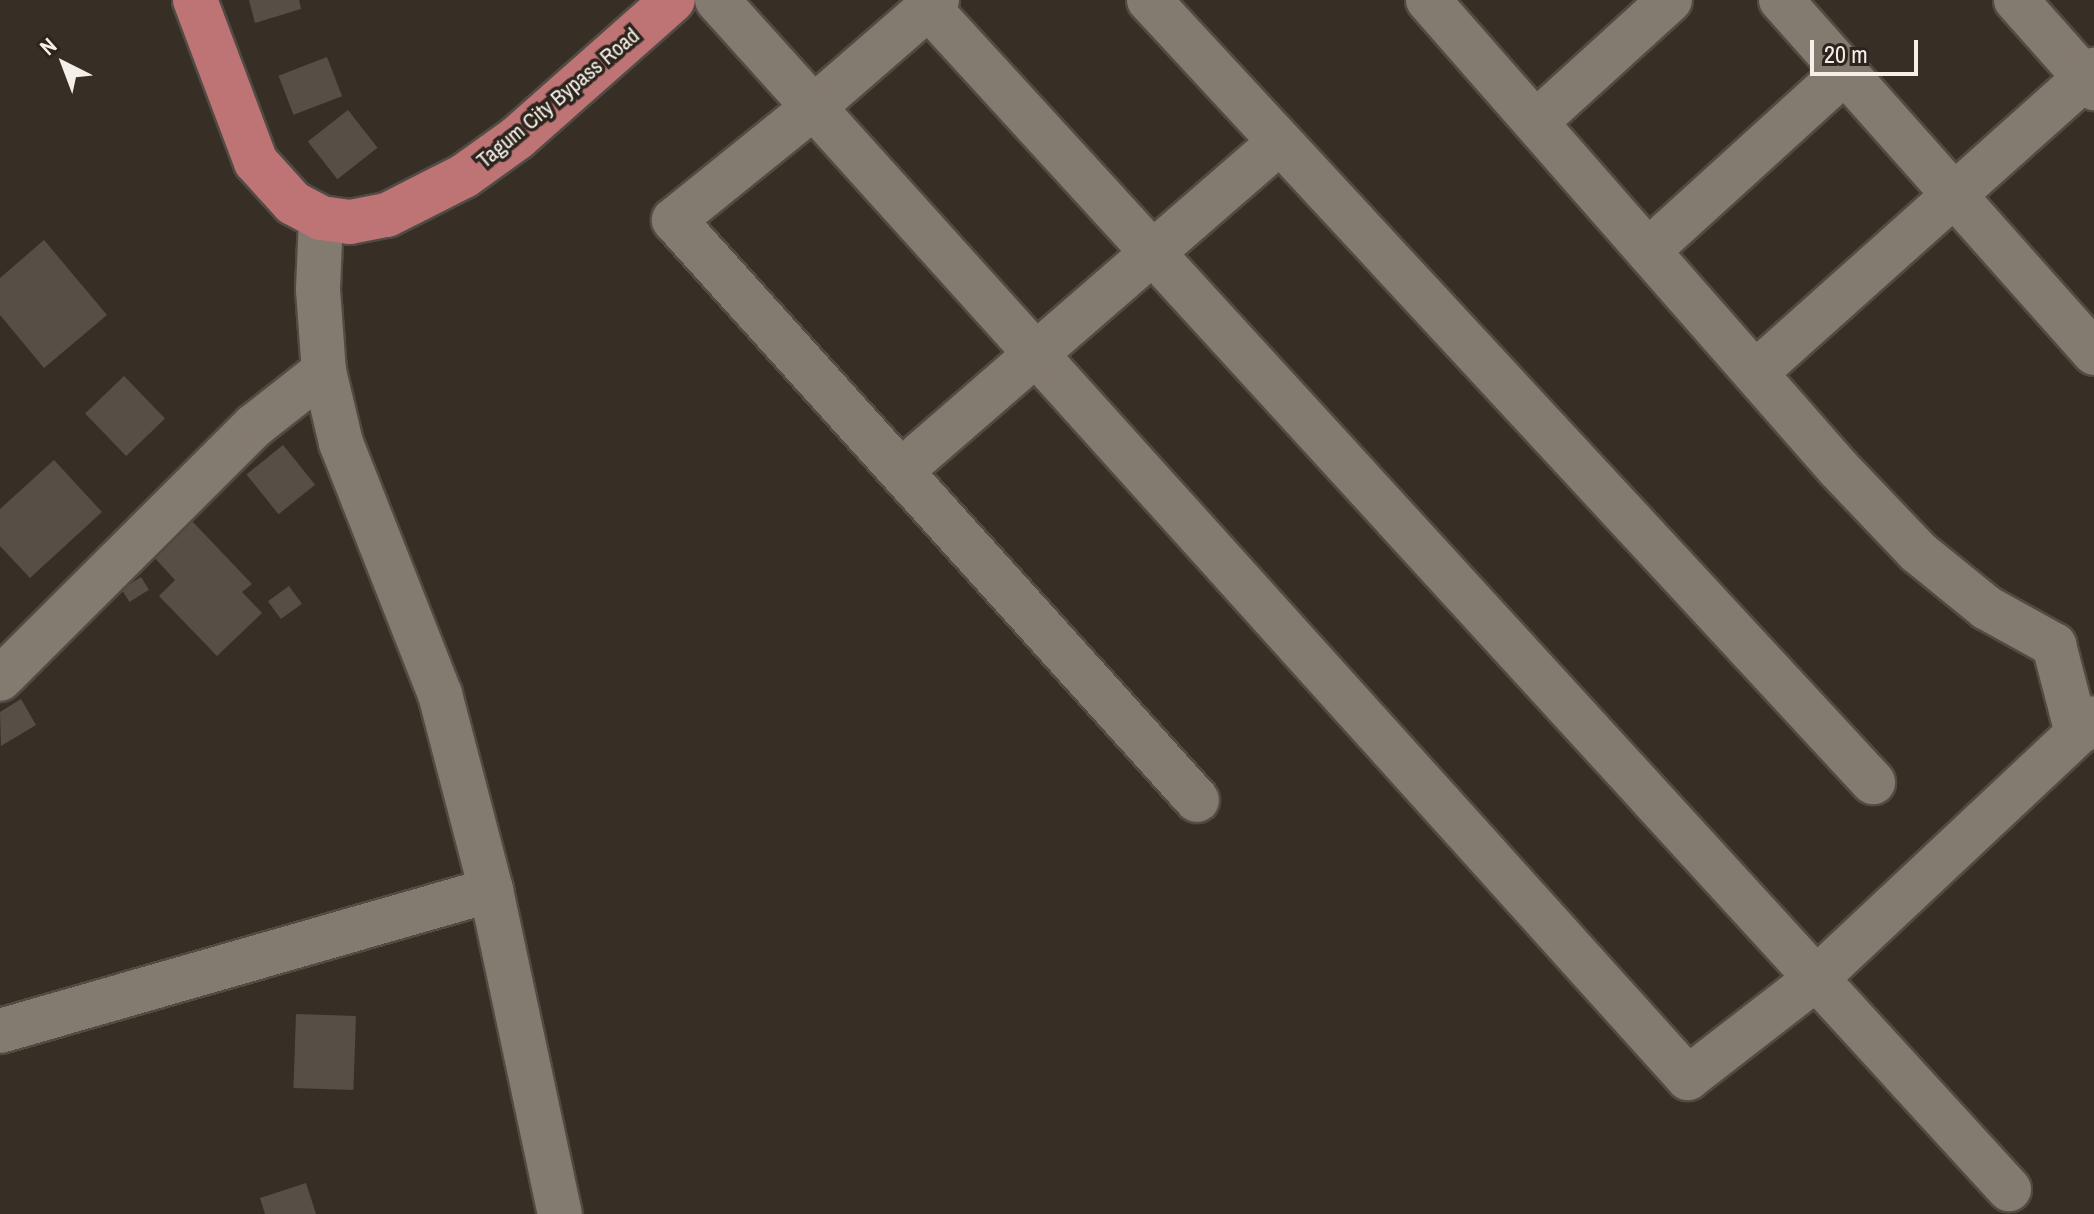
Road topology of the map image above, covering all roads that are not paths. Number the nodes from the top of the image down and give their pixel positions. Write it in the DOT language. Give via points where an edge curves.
graph roads {
  1 [pos="195,0"];
  2 [pos="673,0"];
  3 [pos="717,0"];
  4 [pos="1149,0"];
  5 [pos="1428,0"];
  6 [pos="1670,0"];
  7 [pos="1781,0"];
  8 [pos="2016,0"];
  9 [pos="933,4"];
  10 [pos="1845,72"];
  11 [pos="2091,79"];
  12 [pos="814,107"];
  13 [pos="1536,122"];
  14 [pos="1280,142"];
  15 [pos="1954,195"];
  16 [pos="321,218"];
  17 [pos="1154,250"];
  18 [pos="1648,251"];
  19 [pos="1035,353"];
  20 [pos="2094,353"];
  21 [pos="324,371"];
  22 [pos="1755,373"];
  23 [pos="901,471"];
  24 [pos="0,679"];
  25 [pos="2088,725"];
  26 [pos="1873,782"];
  27 [pos="1197,800"];
  28 [pos="491,890"];
  29 [pos="1818,977"];
  30 [pos="0,1031"];
  31 [pos="2009,1189"];
  32 [pos="560,1214"];
  1 -- 16 [label="main road, Tagum City Bypass Road" via="256,162 293,203"];
  2 -- 16 [label="main road, Tagum City Bypass Road" via="517,138 464,176 387,215 350,222"];
  3 -- 12 [label="street"];
  4 -- 14 [label="street"];
  5 -- 13 [label="street"];
  6 -- 13 [label="street"];
  7 -- 10 [label="street"];
  8 -- 11 [label="street"];
  9 -- 12 [label="street"];
  9 -- 17 [label="street"];
  10 -- 15 [label="street"];
  10 -- 18 [label="street"];
  11 -- 15 [label="street"];
  12 -- 19 [label="street"];
  12 -- 23 [label="street" via="674,220"];
  13 -- 18 [label="street"];
  14 -- 17 [label="street"];
  14 -- 26 [label="street"];
  15 -- 20 [label="street"];
  15 -- 22 [label="street"];
  16 -- 21 [label="street" via="318,331"];
  17 -- 19 [label="street"];
  17 -- 29 [label="street"];
  18 -- 22 [label="street"];
  19 -- 23 [label="street"];
  19 -- 29 [label="street" via="1688,1078"];
  21 -- 24 [label="street" via="254,426"];
  21 -- 28 [label="street" via="341,443 440,694"];
  22 -- 25 [label="street" via="1918,552 1987,608 2054,645"];
  23 -- 27 [label="street"];
  25 -- 29 [label="street"];
  28 -- 30 [label="street"];
  28 -- 32 [label="street"];
  29 -- 31 [label="street"];
}
